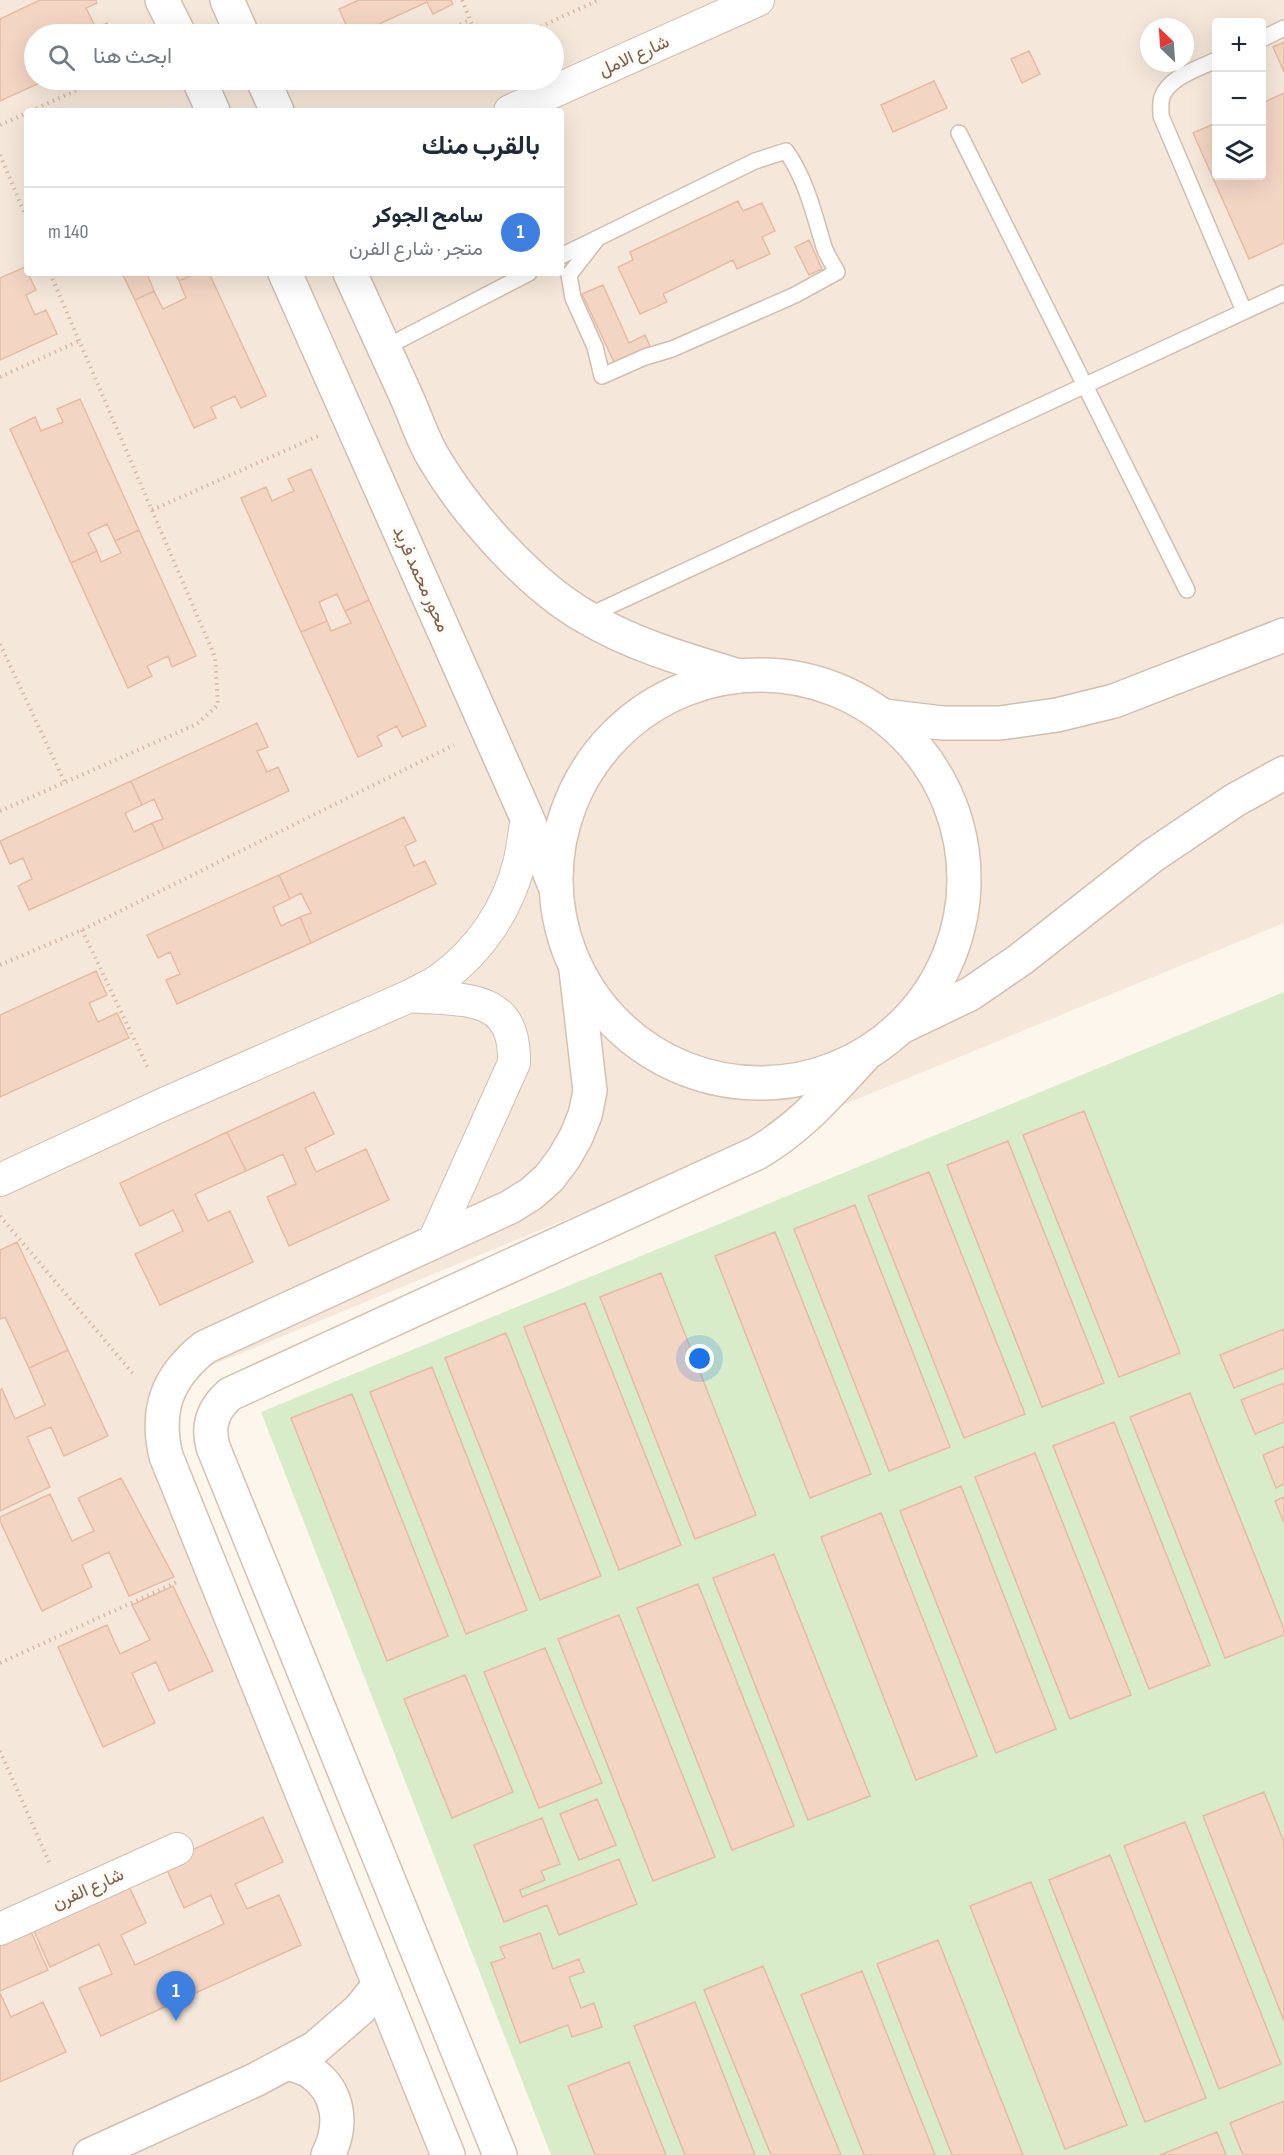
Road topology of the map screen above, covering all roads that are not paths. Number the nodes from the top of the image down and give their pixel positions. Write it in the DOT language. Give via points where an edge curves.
graph roads {
  1 [pos="162,0"];
  2 [pos="227,0"];
  3 [pos="758,0"];
  4 [pos="724,7"];
  5 [pos="173,24"];
  6 [pos="238,24"];
  7 [pos="1284,28"];
  8 [pos="1266,37"];
  9 [pos="1212,62"];
  10 [pos="564,85"];
  11 [pos="204,90"];
  12 [pos="268,90"];
  13 [pos="553,90"];
  14 [pos="212,108"];
  15 [pos="276,108"];
  16 [pos="516,108"];
  17 [pos="959,133"];
  18 [pos="597,240"];
  19 [pos="564,255"];
  20 [pos="286,276"];
  21 [pos="351,276"];
  22 [pos="522,276"];
  23 [pos="1284,292"];
  24 [pos="1244,311"];
  25 [pos="384,348"];
  26 [pos="1085,385"];
  27 [pos="1187,590"];
  28 [pos="586,617"];
  29 [pos="1284,635"];
  30 [pos="739,676"];
  31 [pos="884,716"];
  32 [pos="1284,773"];
  33 [pos="527,818"];
  34 [pos="555,886"];
  35 [pos="576,970"];
  36 [pos="410,996"];
  37 [pos="901,1027"];
  38 [pos="866,1054"];
  39 [pos="0,1179"];
  40 [pos="433,1243"];
  41 [pos="177,1849"];
  42 [pos="0,1929"];
  43 [pos="379,1985"];
  44 [pos="289,2063"];
  45 [pos="90,2155"];
  46 [pos="328,2155"];
  47 [pos="448,2155"];
  48 [pos="500,2155"];
  1 -- 5 [label="main road"];
  2 -- 6 [label="main road"];
  3 -- 4 [label="street, شارع الامل"];
  4 -- 10 [label="street, شارع الامل"];
  7 -- 8 [label="lane"];
  9 -- 24 [label="lane" via="1167,87 1161,99 1161,116"];
  11 -- 14 [label="main road"];
  12 -- 15 [label="main road"];
  13 -- 16 [label="street, شارع الامل"];
  17 -- 26 [label="lane"];
  18 -- 18 [label="lane" via="755,161 786,150 796,164 825,249 837,272 734,322 602,376 595,347 573,298 569,275"];
  18 -- 19 [label="lane"];
  20 -- 33 [label="main road, محور محمد فريد"];
  21 -- 25 [label="main road"];
  22 -- 25 [label="lane"];
  23 -- 24 [label="lane"];
  24 -- 26 [label="lane"];
  25 -- 28 [label="main road" via="434,459 460,497 520,565"];
  26 -- 27 [label="lane"];
  26 -- 28 [label="lane"];
  28 -- 30 [label="main road" via="662,653"];
  29 -- 31 [label="main road" via="1114,701 1057,715 1000,723 942,723"];
  30 -- 31 [label="main road" via="778,675 816,682 852,696"];
  30 -- 34 [label="main road" via="699,684 662,700 628,723 599,753 577,787 562,824"];
  31 -- 37 [label="main road" via="920,751 947,794 962,843 965,893 955,943 933,988"];
  32 -- 37 [label="main road" via="1234,800 1152,856 970,994"];
  33 -- 34 [label="main road, محور محمد فريد"];
  33 -- 36 [label="street" via="508,898 491,928 468,956 441,979"];
  34 -- 35 [label="main road" via="561,928"];
  35 -- 38 [label="main road" via="600,1008 632,1039 676,1066 724,1080 776,1083 826,1072"];
  35 -- 40 [label="main road" via="590,1091 576,1137 549,1178 531,1194"];
  36 -- 39 [label="street"];
  36 -- 40 [label="street" via="480,1002 497,1012 509,1026 515,1044 514,1063"];
  37 -- 38 [label="main road"];
  38 -- 48 [label="main road" via="802,1122 757,1153 230,1394 210,1423 213,1447"];
  40 -- 43 [label="main road" via="205,1347 177,1374 163,1409 162,1441 166,1456"];
  41 -- 42 [label="street, شارع الفرن"];
  43 -- 44 [label="main road" via="339,2029 315,2049"];
  43 -- 47 [label="main road"];
  44 -- 45 [label="main road"];
  44 -- 46 [label="main road" via="310,2071 335,2102 338,2122"];
}
